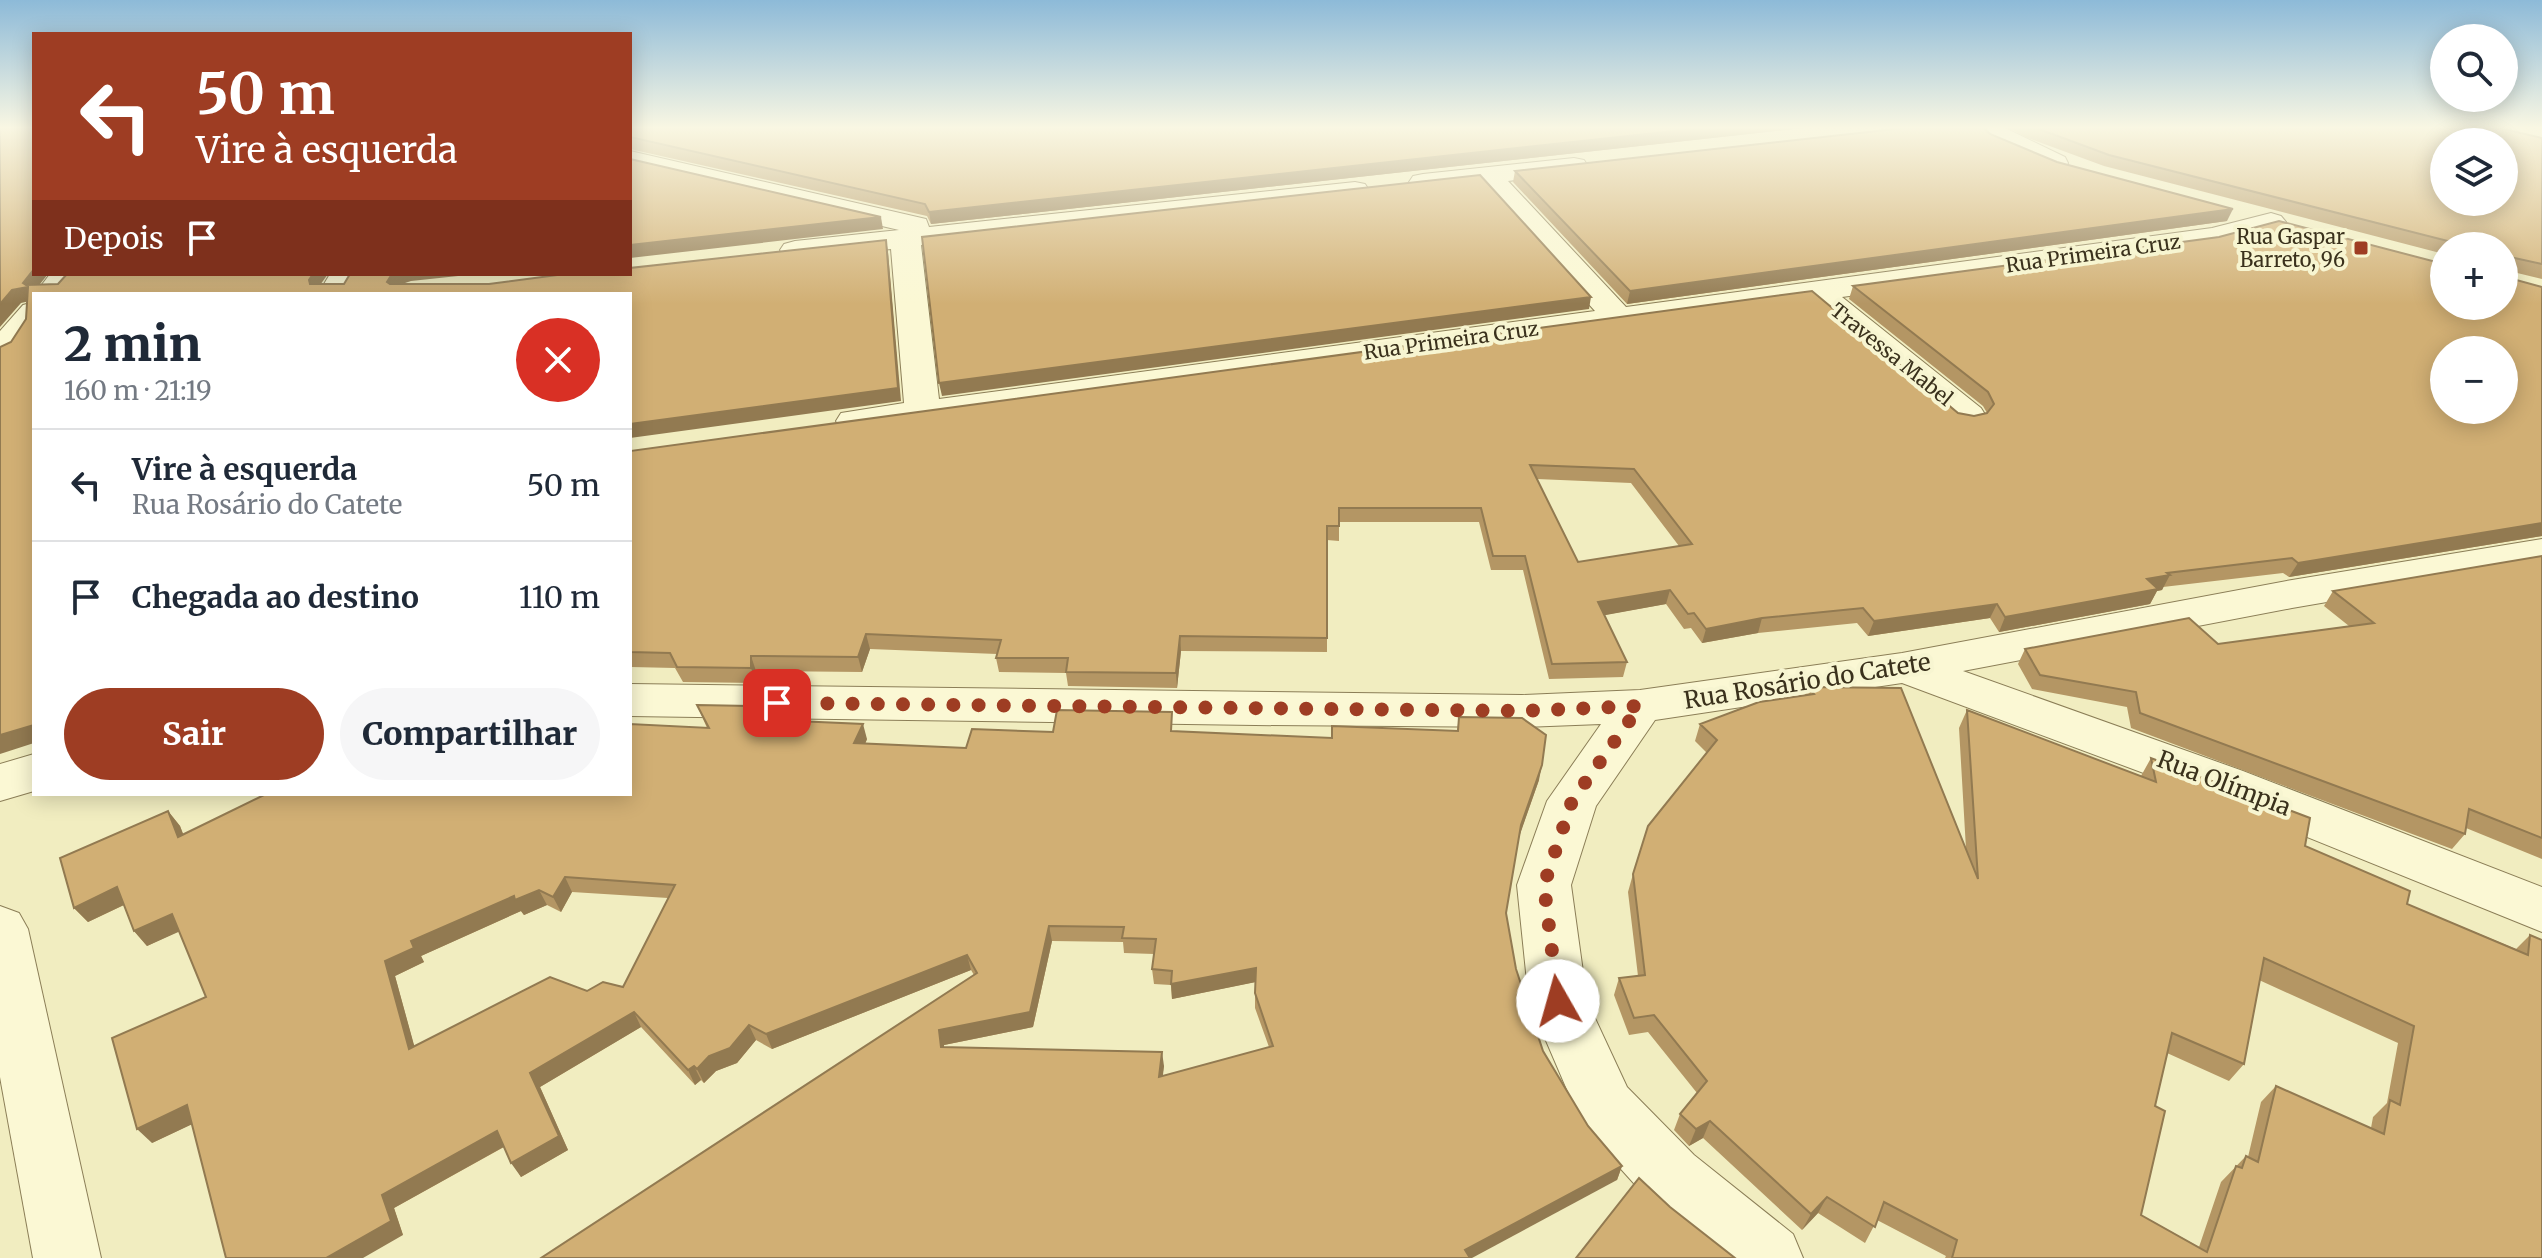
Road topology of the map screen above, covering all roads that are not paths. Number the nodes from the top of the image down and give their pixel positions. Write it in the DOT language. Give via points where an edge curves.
graph roads {
  1 [pos="751,187"];
  2 [pos="1378,187"];
  3 [pos="1498,187"];
  4 [pos="2218,209"];
  5 [pos="950,232"];
  6 [pos="905,238"];
  7 [pos="767,253"];
  8 [pos="65,276"];
  9 [pos="51,292"];
  10 [pos="1817,292"];
  11 [pos="1618,317"];
  12 [pos="923,412"];
  13 [pos="1968,416"];
  14 [pos="831,424"];
  15 [pos="2542,552"];
  16 [pos="1902,668"];
  17 [pos="632,700"];
  18 [pos="1640,706"];
  19 [pos="32,773"];
  20 [pos="0,783"];
  21 [pos="2542,910"];
  22 [pos="0,929"];
  23 [pos="67,1258"];
  24 [pos="1769,1258"];
  1 -- 5 [label="street"];
  2 -- 5 [label="street"];
  3 -- 11 [label="street"];
  4 -- 10 [label="street, Rua Primeira Cruz" via="2285,226"];
  5 -- 6 [label="street"];
  6 -- 7 [label="street"];
  6 -- 12 [label="street"];
  8 -- 9 [label="street"];
  10 -- 11 [label="street, Rua Primeira Cruz"];
  10 -- 13 [label="street, Travessa Mabel"];
  11 -- 12 [label="street, Rua Primeira Cruz"];
  12 -- 14 [label="street, Rua Primeira Cruz"];
  15 -- 16 [label="street, Rua Rosário do Catete"];
  16 -- 18 [label="street, Rua Rosário do Catete"];
  16 -- 21 [label="street, Rua Olímpia" via="2310,816"];
  17 -- 18 [label="street, Rua Rosário do Catete" via="1302,710"];
  18 -- 24 [label="street" via="1572,801 1544,885 1558,1001 1605,1107 1671,1177"];
  19 -- 20 [label="street"];
  22 -- 23 [label="street"];
}
